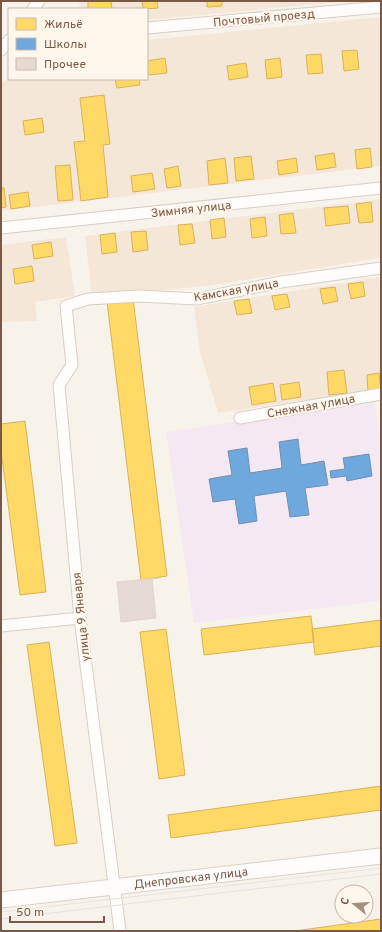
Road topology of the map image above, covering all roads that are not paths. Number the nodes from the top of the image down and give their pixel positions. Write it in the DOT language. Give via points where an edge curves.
graph roads {
  1 [pos="381,7"];
  2 [pos="148,28"];
  3 [pos="8,41"];
  4 [pos="1,50"];
  5 [pos="381,188"];
  6 [pos="1,228"];
  7 [pos="381,268"];
  8 [pos="66,306"];
  9 [pos="381,394"];
  10 [pos="240,418"];
  11 [pos="80,618"];
  12 [pos="1,626"];
  13 [pos="381,856"];
  14 [pos="114,886"];
  15 [pos="1,900"];
  16 [pos="120,931"];
  1 -- 2 [label="street, Почтовый проезд"];
  3 -- 4 [label="street"];
  5 -- 6 [label="street, Зимняя улица"];
  7 -- 8 [label="street, Камская улица" via="280,282 198,299 132,296 88,299"];
  8 -- 11 [label="street, улица 9 Января" via="72,365 59,385"];
  9 -- 10 [label="street, Снежная улица"];
  11 -- 12 [label="street"];
  11 -- 14 [label="street, улица 9 Января"];
  13 -- 14 [label="street, Днепровская улица"];
  14 -- 15 [label="street, Днепровская улица"];
  14 -- 16 [label="street, улица 9 Января"];
}
